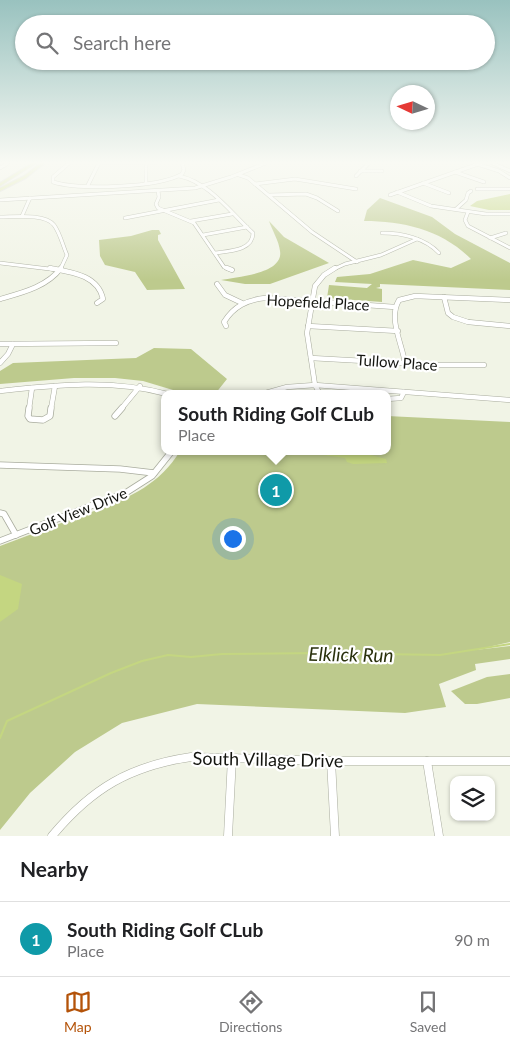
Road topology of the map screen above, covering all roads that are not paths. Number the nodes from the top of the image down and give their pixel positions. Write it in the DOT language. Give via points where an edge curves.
graph roads {
  1 [pos="28,202"];
  2 [pos="157,202"];
  3 [pos="207,202"];
  4 [pos="221,202"];
  5 [pos="277,202"];
  6 [pos="322,202"];
  7 [pos="420,202"];
  8 [pos="464,202"];
  9 [pos="456,209"];
  10 [pos="164,211"];
  11 [pos="338,211"];
  12 [pos="468,212"];
  13 [pos="232,214"];
  14 [pos="510,214"];
  15 [pos="22,216"];
  16 [pos="0,217"];
  17 [pos="125,218"];
  18 [pos="190,221"];
  19 [pos="247,227"];
  20 [pos="506,233"];
  21 [pos="382,234"];
  22 [pos="203,235"];
  23 [pos="489,238"];
  24 [pos="417,239"];
  25 [pos="510,242"];
  26 [pos="502,244"];
  27 [pos="510,248"];
  28 [pos="439,252"];
  29 [pos="215,253"];
  30 [pos="357,262"];
  31 [pos="0,263"];
  32 [pos="60,270"];
  33 [pos="232,270"];
  34 [pos="217,284"];
  35 [pos="444,297"];
  36 [pos="0,299"];
  37 [pos="510,300"];
  38 [pos="96,302"];
  39 [pos="311,302"];
  40 [pos="242,303"];
  41 [pos="395,307"];
  42 [pos="226,326"];
  43 [pos="308,326"];
  44 [pos="510,326"];
  45 [pos="398,331"];
  46 [pos="116,342"];
  47 [pos="0,344"];
  48 [pos="13,344"];
  49 [pos="311,358"];
  50 [pos="0,363"];
  51 [pos="405,363"];
  52 [pos="484,365"];
  53 [pos="314,385"];
  54 [pos="54,386"];
  55 [pos="140,386"];
  56 [pos="32,388"];
  57 [pos="0,390"];
  58 [pos="276,390"];
  59 [pos="317,390"];
  60 [pos="378,390"];
  61 [pos="391,391"];
  62 [pos="161,392"];
  63 [pos="404,392"];
  64 [pos="391,399"];
  65 [pos="510,400"];
  66 [pos="115,416"];
  67 [pos="169,455"];
  68 [pos="0,465"];
  69 [pos="154,473"];
  70 [pos="0,513"];
  71 [pos="16,535"];
  72 [pos="0,541"];
  73 [pos="232,758"];
  74 [pos="331,761"];
  75 [pos="427,761"];
  76 [pos="510,761"];
  77 [pos="52,836"];
  78 [pos="228,836"];
  79 [pos="335,836"];
  80 [pos="439,836"];
  1 -- 15 [label="street"];
  2 -- 10 [label="street" via="159,209"];
  3 -- 10 [label="street"];
  4 -- 13 [label="street"];
  5 -- 30 [label="street" via="312,232"];
  6 -- 11 [label="street"];
  7 -- 9 [label="street"];
  8 -- 9 [label="street"];
  9 -- 12 [label="street"];
  10 -- 17 [label="street"];
  10 -- 18 [label="street"];
  12 -- 14 [label="street"];
  12 -- 23 [label="street" via="465,220 468,226"];
  13 -- 18 [label="street"];
  13 -- 19 [label="street"];
  15 -- 16 [label="street"];
  15 -- 32 [label="street" via="42,218 54,225 68,255"];
  18 -- 22 [label="street"];
  19 -- 22 [label="street"];
  19 -- 29 [label="street" via="253,235 249,244"];
  20 -- 23 [label="street"];
  21 -- 24 [label="street" via="400,234"];
  22 -- 29 [label="street"];
  23 -- 26 [label="street"];
  24 -- 28 [label="street"];
  24 -- 30 [label="street"];
  25 -- 26 [label="street"];
  26 -- 27 [label="street"];
  29 -- 33 [label="street" via="224,267"];
  30 -- 39 [label="street" via="345,264 324,275 315,286"];
  31 -- 32 [label="street"];
  32 -- 36 [label="street" via="29,290"];
  32 -- 38 [label="street" via="97,282 104,296"];
  34 -- 40 [label="street" via="225,295"];
  35 -- 37 [label="street"];
  35 -- 41 [label="street" via="404,298"];
  35 -- 44 [label="street" via="449,314 457,320"];
  39 -- 40 [label="street, Hopefield Place" via="265,298"];
  39 -- 41 [label="street, Hopefield Place"];
  39 -- 43 [label="street"];
  40 -- 42 [label="street" via="228,315 224,322"];
  41 -- 45 [label="street"];
  43 -- 45 [label="street"];
  43 -- 49 [label="street"];
  45 -- 51 [label="street"];
  46 -- 48 [label="street"];
  47 -- 48 [label="street"];
  48 -- 50 [label="street"];
  49 -- 51 [label="street, Tullow Place"];
  49 -- 53 [label="street"];
  51 -- 52 [label="street, Tullow Place"];
  53 -- 58 [label="street"];
  53 -- 59 [label="street"];
  53 -- 60 [label="street"];
  54 -- 55 [label="street" via="107,383"];
  54 -- 56 [label="street"];
  54 -- 56 [label="street" via="50,416 39,421 28,416"];
  55 -- 62 [label="street"];
  55 -- 66 [label="street"];
  56 -- 57 [label="street"];
  61 -- 63 [label="street"];
  63 -- 64 [label="street" via="401,398"];
  63 -- 65 [label="street"];
  67 -- 69 [label="street, Golf View Drive"];
  68 -- 69 [label="street"];
  69 -- 71 [label="street, Golf View Drive" via="114,498"];
  70 -- 71 [label="street" via="4,514"];
  71 -- 72 [label="street, Golf View Drive"];
  73 -- 74 [label="street, South Village Drive"];
  73 -- 77 [label="street, South Village Drive" via="191,757 147,764 76,806"];
  73 -- 78 [label="street"];
  74 -- 75 [label="street, South Village Drive"];
  74 -- 79 [label="street"];
  75 -- 76 [label="street, South Village Drive"];
  75 -- 80 [label="street"];
}
